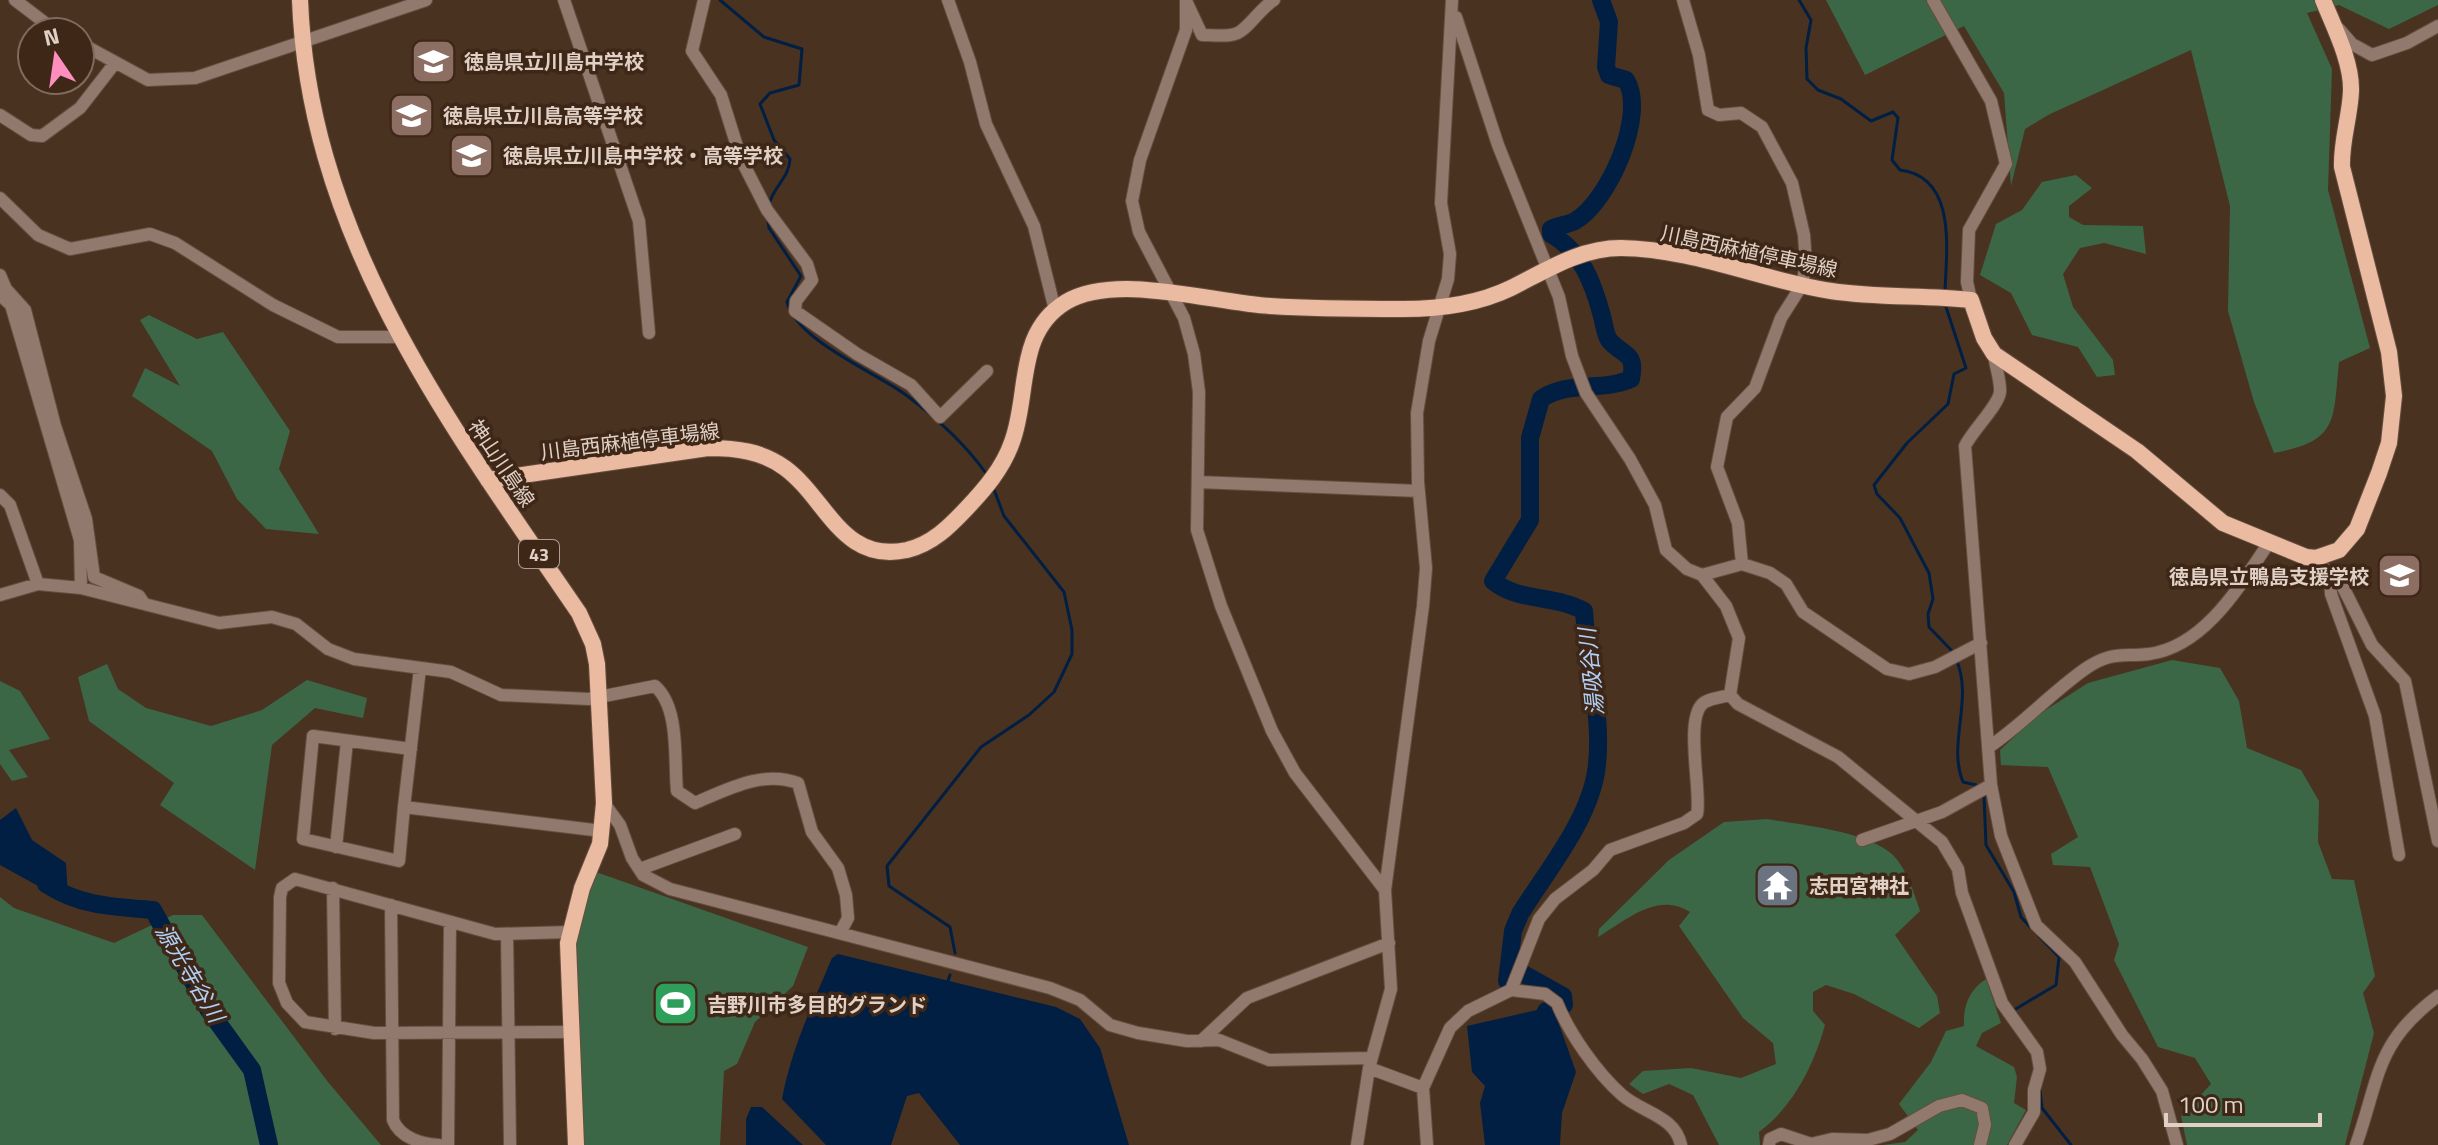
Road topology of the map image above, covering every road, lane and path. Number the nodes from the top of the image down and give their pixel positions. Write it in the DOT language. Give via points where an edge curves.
graph roads {
  1 [pos="15,0"];
  2 [pos="300,0"];
  3 [pos="426,0"];
  4 [pos="564,0"];
  5 [pos="704,0"];
  6 [pos="948,0"];
  7 [pos="1178,0"];
  8 [pos="1186,0"];
  9 [pos="1274,0"];
  10 [pos="1683,0"];
  11 [pos="1933,0"];
  12 [pos="2323,0"];
  13 [pos="1452,3"];
  14 [pos="36,16"];
  15 [pos="2332,21"];
  16 [pos="2438,26"];
  17 [pos="302,43"];
  18 [pos="96,52"];
  19 [pos="115,63"];
  20 [pos="0,115"];
  21 [pos="0,198"];
  22 [pos="1547,267"];
  23 [pos="0,275"];
  24 [pos="1802,285"];
  25 [pos="1170,293"];
  26 [pos="0,295"];
  27 [pos="1971,300"];
  28 [pos="1437,307"];
  29 [pos="1055,310"];
  30 [pos="649,333"];
  31 [pos="399,337"];
  32 [pos="1994,354"];
  33 [pos="987,371"];
  34 [pos="488,480"];
  35 [pos="1198,482"];
  36 [pos="1419,491"];
  37 [pos="0,495"];
  38 [pos="2268,544"];
  39 [pos="2316,558"];
  40 [pos="1742,564"];
  41 [pos="1702,575"];
  42 [pos="2330,576"];
  43 [pos="38,584"];
  44 [pos="81,588"];
  45 [pos="0,595"];
  46 [pos="144,604"];
  47 [pos="1981,643"];
  48 [pos="420,668"];
  49 [pos="1730,695"];
  50 [pos="601,698"];
  51 [pos="347,741"];
  52 [pos="1989,747"];
  53 [pos="411,749"];
  54 [pos="1991,785"];
  55 [pos="604,803"];
  56 [pos="404,807"];
  57 [pos="1918,821"];
  58 [pos="602,831"];
  59 [pos="735,834"];
  60 [pos="1862,840"];
  61 [pos="2438,841"];
  62 [pos="336,847"];
  63 [pos="2399,855"];
  64 [pos="640,869"];
  65 [pos="333,888"];
  66 [pos="1385,890"];
  67 [pos="391,905"];
  68 [pos="450,922"];
  69 [pos="570,932"];
  70 [pos="840,933"];
  71 [pos="507,934"];
  72 [pos="1389,943"];
  73 [pos="1511,990"];
  74 [pos="2438,996"];
  75 [pos="335,1029"];
  76 [pos="448,1031"];
  77 [pos="392,1032"];
  78 [pos="509,1032"];
  79 [pos="569,1032"];
  80 [pos="1201,1041"];
  81 [pos="1370,1063"];
  82 [pos="1423,1088"];
  83 [pos="439,1145"];
  84 [pos="448,1145"];
  85 [pos="510,1145"];
  86 [pos="576,1145"];
  87 [pos="1357,1145"];
  88 [pos="1427,1145"];
  89 [pos="1681,1145"];
  90 [pos="1769,1145"];
  91 [pos="1980,1145"];
  92 [pos="2015,1145"];
  93 [pos="2177,1145"];
  94 [pos="2356,1145"];
  1 -- 14 [label="street"];
  2 -- 17 [label="main road, 神山川島線 / 43"];
  3 -- 17 [label="street"];
  4 -- 30 [label="street" via="639,221"];
  5 -- 33 [label="street" via="692,51 721,95 741,159 770,213 807,264 812,280 795,311 911,385 940,417"];
  6 -- 29 [label="street" via="986,124 1034,226"];
  7 -- 8 [label="street"];
  8 -- 9 [label="street" via="1202,35 1235,35 1259,8"];
  8 -- 25 [label="street" via="1186,30 1140,160 1132,201 1142,240"];
  10 -- 24 [label="street" via="1708,110 1753,118 1783,160 1804,235"];
  11 -- 27 [label="street" via="1991,101 2006,164 1969,230"];
  12 -- 15 [label="main road"];
  13 -- 22 [label="street" via="1489,122"];
  13 -- 28 [label="street" via="1441,203 1450,254 1448,279"];
  15 -- 16 [label="street" via="2352,44 2372,55"];
  15 -- 39 [label="main road" via="2351,90 2342,167 2389,352 2394,396 2389,443 2357,529 2343,547"];
  17 -- 19 [label="street" via="195,78 148,80"];
  17 -- 31 [label="main road, 神山川島線 / 43" via="310,101 329,170"];
  18 -- 19 [label="street"];
  19 -- 20 [label="street" via="80,108 42,136 31,135"];
  21 -- 31 [label="street" via="38,235 70,249 150,234 175,243 273,305 338,337"];
  22 -- 24 [label="main road, 川島西麻植停車場線" via="1588,252 1648,250"];
  22 -- 28 [label="main road, 川島西麻植停車場線" via="1490,296"];
  22 -- 41 [label="street" via="1586,393 1655,505 1666,550"];
  23 -- 46 [label="street" via="25,310 86,519 94,577 139,596"];
  24 -- 27 [label="main road, 川島西麻植停車場線" via="1862,295"];
  24 -- 40 [label="street" via="1781,318 1755,388 1727,417 1717,467 1738,523"];
  25 -- 28 [label="main road, 川島西麻植停車場線" via="1272,307"];
  25 -- 29 [label="main road, 川島西麻植停車場線" via="1096,293 1073,298"];
  25 -- 35 [label="street" via="1194,354"];
  26 -- 44 [label="street" via="11,305 80,540"];
  27 -- 32 [label="main road"];
  28 -- 36 [label="street" via="1417,413"];
  29 -- 34 [label="main road, 川島西麻植停車場線" via="1029,352 1017,429 1004,461 949,527 920,546 887,551 856,542 831,522 789,471 743,450 708,448"];
  31 -- 34 [label="main road, 神山川島線 / 43"];
  32 -- 38 [label="main road" via="2137,451 2214,518"];
  32 -- 47 [label="street" via="2001,390 1965,446"];
  34 -- 50 [label="main road, 神山川島線 / 43" via="579,613 593,644"];
  35 -- 36 [label="street"];
  35 -- 66 [label="street" via="1197,530 1221,606 1272,731 1295,773"];
  36 -- 66 [label="street" via="1425,528 1423,606"];
  37 -- 43 [label="street" via="10,505"];
  38 -- 39 [label="main road"];
  38 -- 52 [label="street" via="2204,627 2180,645 2149,654 2117,653 2086,668"];
  39 -- 42 [label="street"];
  40 -- 41 [label="street"];
  40 -- 47 [label="street" via="1786,584 1803,612 1887,669 1909,674"];
  41 -- 49 [label="street" via="1726,606 1739,638"];
  42 -- 61 [label="street" via="2347,592 2372,645 2405,681"];
  42 -- 63 [label="street" via="2331,594 2375,716"];
  43 -- 44 [label="street"];
  43 -- 45 [label="street"];
  44 -- 46 [label="street"];
  46 -- 48 [label="street" via="219,623 272,617 296,624 328,649 354,659"];
  47 -- 52 [label="street"];
  48 -- 50 [label="street" via="451,672 501,695"];
  48 -- 53 [label="street"];
  49 -- 57 [label="street" via="1838,757"];
  49 -- 73 [label="street" via="1704,702 1698,709 1693,760 1697,814 1610,850 1555,899 1539,919"];
  50 -- 55 [label="main road, 神山川島線 / 43"];
  50 -- 70 [label="street" via="655,686 665,694 677,791 695,803 739,784 779,776 798,783 812,832 838,868 846,895 848,918"];
  51 -- 53 [label="street"];
  51 -- 62 [label="street"];
  51 -- 62 [label="street" via="313,736 303,839"];
  52 -- 54 [label="street"];
  53 -- 56 [label="street"];
  54 -- 57 [label="street"];
  54 -- 93 [label="street" via="2001,836 2036,925 2075,962 2142,1059 2162,1091"];
  55 -- 58 [label="main road, 神山川島線 / 43"];
  55 -- 64 [label="street"];
  56 -- 58 [label="street"];
  56 -- 62 [label="street" via="399,861"];
  57 -- 60 [label="street"];
  57 -- 92 [label="street" via="1942,842 1958,869 2002,1003 2037,1052 2034,1112"];
  58 -- 69 [label="main road, 神山川島線 / 43"];
  59 -- 64 [label="street"];
  64 -- 70 [label="street" via="670,889"];
  65 -- 67 [label="street"];
  65 -- 75 [label="street"];
  65 -- 75 [label="street" via="295,879 282,888 278,960 287,1003 305,1022"];
  66 -- 72 [label="street"];
  67 -- 68 [label="street"];
  67 -- 77 [label="street"];
  68 -- 71 [label="street"];
  68 -- 76 [label="street"];
  69 -- 71 [label="street"];
  69 -- 79 [label="main road, 神山川島線 / 43"];
  70 -- 80 [label="street" via="1050,988 1080,1000 1110,1025"];
  71 -- 78 [label="street"];
  72 -- 80 [label="street" via="1247,998"];
  72 -- 81 [label="street" via="1391,989"];
  73 -- 82 [label="street" via="1468,1011 1450,1028"];
  73 -- 89 [label="street" via="1545,994 1607,1079 1641,1109 1678,1130"];
  74 -- 94 [label="street" via="2396,1034 2381,1061"];
  75 -- 77 [label="street"];
  76 -- 77 [label="street"];
  76 -- 78 [label="street"];
  76 -- 84 [label="street"];
  77 -- 83 [label="street" via="395,1126 421,1144"];
  78 -- 79 [label="street"];
  78 -- 85 [label="street"];
  79 -- 86 [label="main road, 神山川島線 / 43"];
  80 -- 81 [label="street" via="1219,1040 1269,1060"];
  81 -- 82 [label="street"];
  81 -- 87 [label="street"];
  82 -- 88 [label="street"];
  90 -- 91 [label="street" via="1781,1134 1811,1144 1868,1140 1962,1100 1982,1108"];
}
